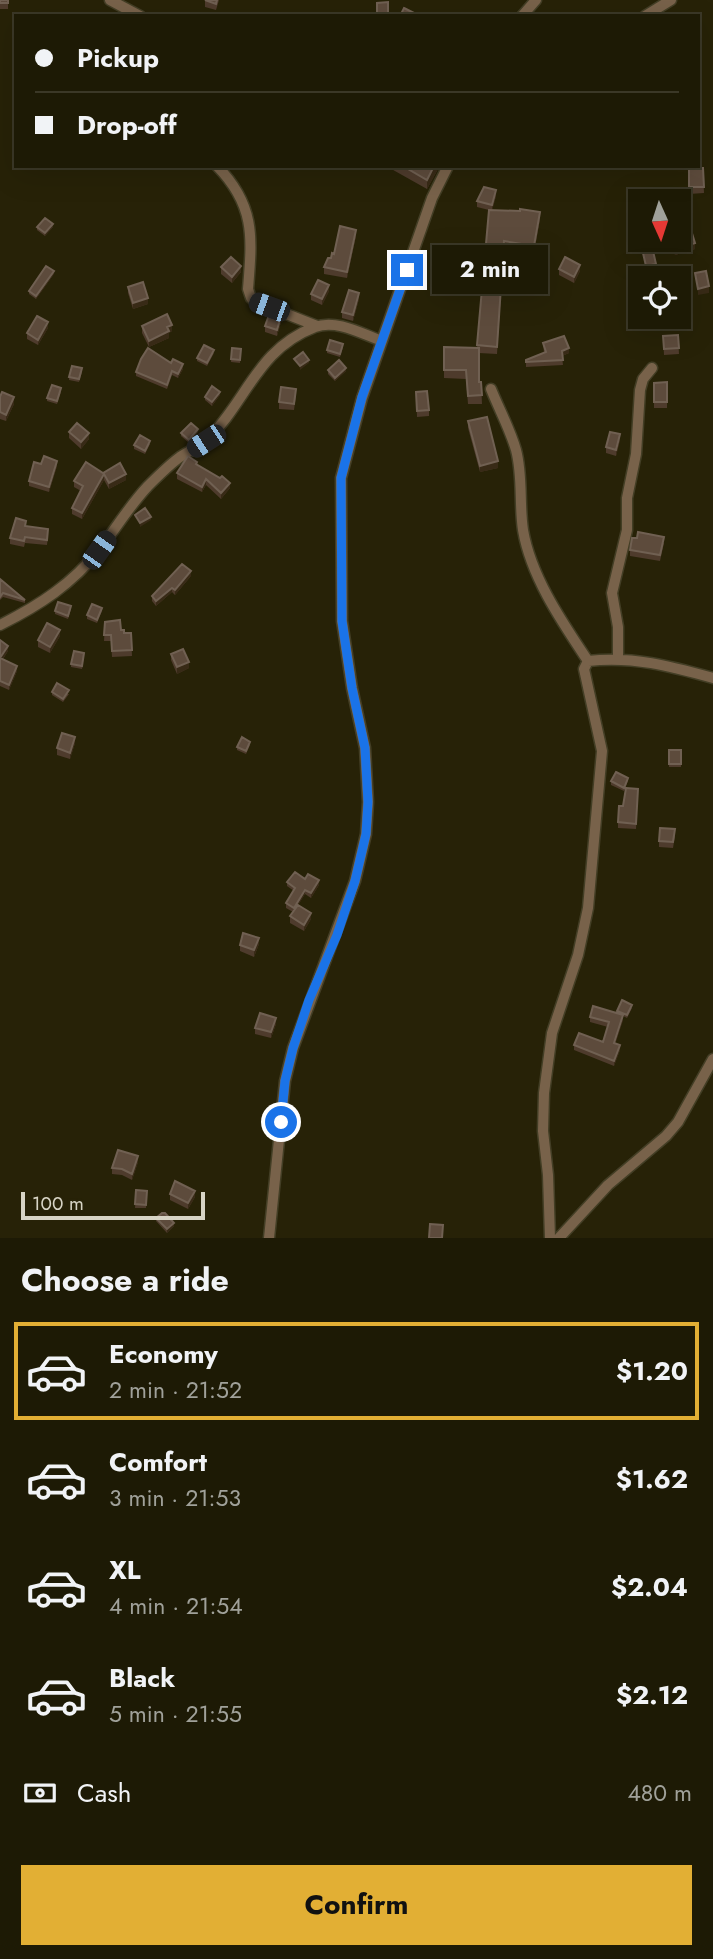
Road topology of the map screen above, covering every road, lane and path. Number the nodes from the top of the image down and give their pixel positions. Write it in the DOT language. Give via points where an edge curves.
graph roads {
  1 [pos="110,0"];
  2 [pos="536,0"];
  3 [pos="671,0"];
  4 [pos="136,14"];
  5 [pos="524,14"];
  6 [pos="648,14"];
  7 [pos="219,168"];
  8 [pos="447,168"];
  9 [pos="317,326"];
  10 [pos="382,341"];
  11 [pos="652,368"];
  12 [pos="491,389"];
  13 [pos="0,625"];
  14 [pos="618,660"];
  15 [pos="588,661"];
  16 [pos="713,678"];
  17 [pos="713,1059"];
  18 [pos="269,1238"];
  19 [pos="550,1238"];
  20 [pos="559,1238"];
  1 -- 4 [label="street"];
  2 -- 5 [label="street"];
  3 -- 6 [label="street"];
  7 -- 9 [label="street" via="243,200 250,223 251,298"];
  8 -- 10 [label="street"];
  9 -- 10 [label="street" via="346,327"];
  9 -- 13 [label="street" via="262,363 206,441 178,458 150,484 70,581 43,603"];
  10 -- 18 [label="street" via="341,478 342,621 365,748 366,834 341,924 309,1000 285,1081"];
  11 -- 14 [label="street" via="640,390 626,530 612,593"];
  12 -- 15 [label="street" via="516,449 523,530 535,568"];
  14 -- 15 [label="street"];
  14 -- 16 [label="street" via="654,662"];
  15 -- 19 [label="street" via="584,668 602,751 588,908 552,1033 544,1093"];
  17 -- 20 [label="street" via="666,1136 608,1185"];
}
